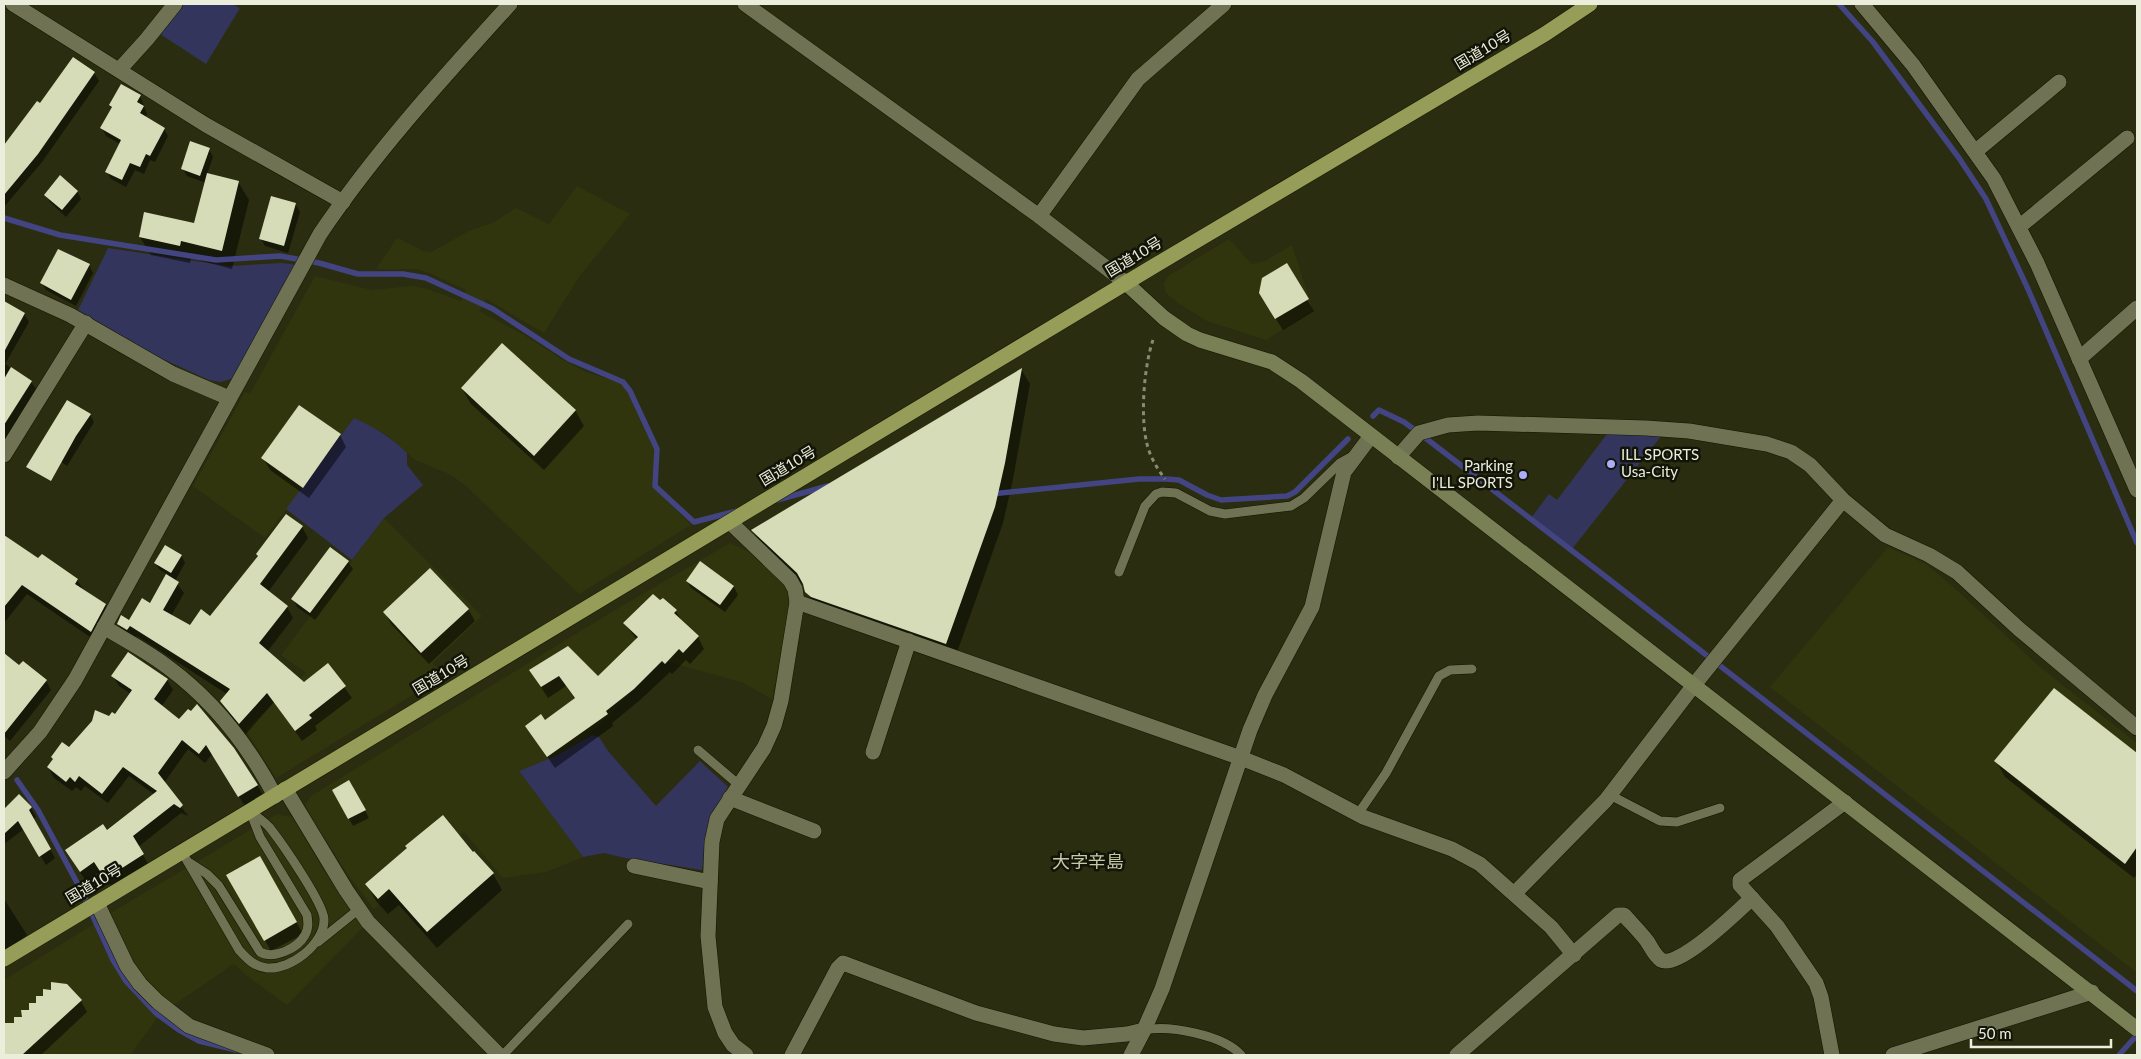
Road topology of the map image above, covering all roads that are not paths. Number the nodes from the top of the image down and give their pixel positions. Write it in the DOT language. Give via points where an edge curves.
graph roads {
  1 [pos="14,4"];
  2 [pos="175,4"];
  3 [pos="510,4"];
  4 [pos="746,4"];
  5 [pos="1224,4"];
  6 [pos="1590,4"];
  7 [pos="1862,4"];
  8 [pos="119,70"];
  9 [pos="2059,82"];
  10 [pos="2127,138"];
  11 [pos="1976,151"];
  12 [pos="343,202"];
  13 [pos="1039,216"];
  14 [pos="2019,227"];
  15 [pos="1126,283"];
  16 [pos="4,285"];
  17 [pos="2137,308"];
  18 [pos="86,323"];
  19 [pos="2079,359"];
  20 [pos="229,398"];
  21 [pos="1371,436"];
  22 [pos="4,455"];
  23 [pos="1354,457"];
  24 [pos="1398,457"];
  25 [pos="2137,490"];
  26 [pos="1843,500"];
  27 [pos="729,522"];
  28 [pos="1119,572"];
  29 [pos="796,602"];
  30 [pos="104,627"];
  31 [pos="909,641"];
  32 [pos="1472,669"];
  33 [pos="1694,685"];
  34 [pos="2137,728"];
  35 [pos="698,750"];
  36 [pos="873,752"];
  37 [pos="1241,758"];
  38 [pos="4,770"];
  39 [pos="735,791"];
  40 [pos="280,793"];
  41 [pos="1610,795"];
  42 [pos="1845,802"];
  43 [pos="1720,808"];
  44 [pos="250,811"];
  45 [pos="1358,814"];
  46 [pos="814,831"];
  47 [pos="185,857"];
  48 [pos="634,866"];
  49 [pos="710,882"];
  50 [pos="1515,893"];
  51 [pos="1752,898"];
  52 [pos="97,903"];
  53 [pos="359,909"];
  54 [pos="628,924"];
  55 [pos="310,948"];
  56 [pos="1574,955"];
  57 [pos="4,959"];
  58 [pos="2092,992"];
  59 [pos="2137,1028"];
  60 [pos="1144,1030"];
  61 [pos="497,1054"];
  62 [pos="267,1055"];
  63 [pos="746,1055"];
  64 [pos="792,1055"];
  65 [pos="1131,1055"];
  66 [pos="1240,1055"];
  67 [pos="1457,1055"];
  68 [pos="1832,1055"];
  69 [pos="1893,1055"];
  1 -- 8 [label="street"];
  2 -- 8 [label="street"];
  3 -- 12 [label="street" via="390,139"];
  4 -- 13 [label="street"];
  5 -- 13 [label="street" via="1138,79"];
  6 -- 15 [label="highway, 国道10号"];
  7 -- 11 [label="street" via="1913,65"];
  8 -- 12 [label="street" via="238,144"];
  9 -- 11 [label="street"];
  10 -- 14 [label="street"];
  11 -- 14 [label="street"];
  12 -- 20 [label="street" via="309,252"];
  13 -- 15 [label="street"];
  14 -- 19 [label="street"];
  15 -- 21 [label="street" via="1175,327 1200,340 1272,362"];
  15 -- 27 [label="highway, 国道10号"];
  16 -- 18 [label="street"];
  17 -- 19 [label="street"];
  18 -- 20 [label="street" via="159,366"];
  18 -- 22 [label="street"];
  19 -- 25 [label="street"];
  20 -- 30 [label="street"];
  21 -- 23 [label="street"];
  21 -- 24 [label="street"];
  23 -- 28 [label="lane" via="1345,460 1291,506 1218,513 1176,493 1162,492 1148,501"];
  23 -- 37 [label="street" via="1344,472 1312,606 1265,695"];
  24 -- 26 [label="street" via="1419,433 1471,423 1689,432 1767,444 1791,452 1810,465"];
  24 -- 33 [label="street"];
  26 -- 33 [label="street"];
  26 -- 34 [label="street" via="1885,535 1957,572"];
  27 -- 29 [label="street" via="790,580"];
  27 -- 40 [label="highway, 国道10号"];
  29 -- 31 [label="street"];
  29 -- 39 [label="street" via="781,701 774,726 764,748"];
  30 -- 38 [label="street" via="56,710"];
  30 -- 40 [label="street" via="167,666 206,699 230,725"];
  31 -- 36 [label="street"];
  31 -- 37 [label="street"];
  32 -- 45 [label="lane" via="1450,670 1439,676 1386,773"];
  33 -- 41 [label="street"];
  33 -- 42 [label="street"];
  35 -- 39 [label="lane"];
  37 -- 45 [label="street" via="1284,775"];
  37 -- 60 [label="street" via="1162,989"];
  39 -- 46 [label="street"];
  39 -- 49 [label="street" via="716,819"];
  40 -- 44 [label="highway, 国道10号"];
  40 -- 53 [label="street"];
  41 -- 43 [label="lane" via="1668,822"];
  41 -- 50 [label="street"];
  42 -- 51 [label="street" via="1740,880 1740,885"];
  42 -- 58 [label="street"];
  44 -- 47 [label="highway, 国道10号"];
  44 -- 47 [label="lane" via="260,837 307,915 307,930 300,942 276,954 260,952 219,886"];
  44 -- 55 [label="lane" via="270,827 324,913 322,932"];
  45 -- 50 [label="street" via="1462,854 1486,868"];
  47 -- 52 [label="highway, 国道10号"];
  47 -- 55 [label="lane" via="239,950 251,962 267,968 281,966"];
  48 -- 49 [label="street"];
  49 -- 63 [label="street" via="708,936 716,1007 725,1034"];
  50 -- 56 [label="street" via="1551,926"];
  51 -- 56 [label="street" via="1708,937 1670,961 1658,958 1622,914"];
  51 -- 68 [label="street" via="1777,926 1816,983"];
  52 -- 57 [label="highway, 国道10号"];
  52 -- 62 [label="street" via="127,966 158,1002 189,1026"];
  53 -- 55 [label="lane"];
  53 -- 61 [label="street" via="389,945"];
  54 -- 61 [label="lane"];
  56 -- 67 [label="street"];
  58 -- 59 [label="street"];
  58 -- 69 [label="street"];
  60 -- 64 [label="street" via="1083,1038 1054,1034 976,1013 843,963"];
  60 -- 65 [label="street"];
  60 -- 66 [label="lane" via="1166,1028 1208,1038 1228,1045"];
}
